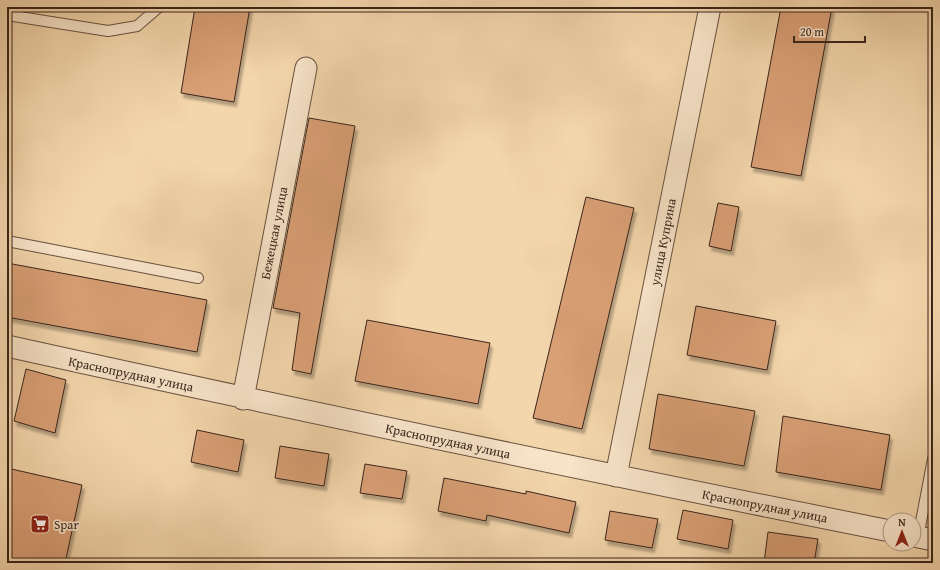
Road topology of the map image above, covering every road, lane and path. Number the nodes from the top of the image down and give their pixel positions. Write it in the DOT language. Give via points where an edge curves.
graph roads {
  1 [pos="159,7"];
  2 [pos="710,7"];
  3 [pos="7,15"];
  4 [pos="306,68"];
  5 [pos="7,241"];
  6 [pos="198,278"];
  7 [pos="7,346"];
  8 [pos="243,398"];
  9 [pos="933,459"];
  10 [pos="616,476"];
  11 [pos="882,529"];
  12 [pos="922,538"];
  1 -- 3 [label="lane" via="137,26 108,31"];
  2 -- 10 [label="street, улица Куприна"];
  4 -- 8 [label="street, Бежецкая улица"];
  5 -- 6 [label="lane"];
  7 -- 8 [label="street, Краснопрудная улица"];
  8 -- 10 [label="street, Краснопрудная улица"];
  9 -- 12 [label="lane"];
  10 -- 11 [label="street, Краснопрудная улица"];
}
